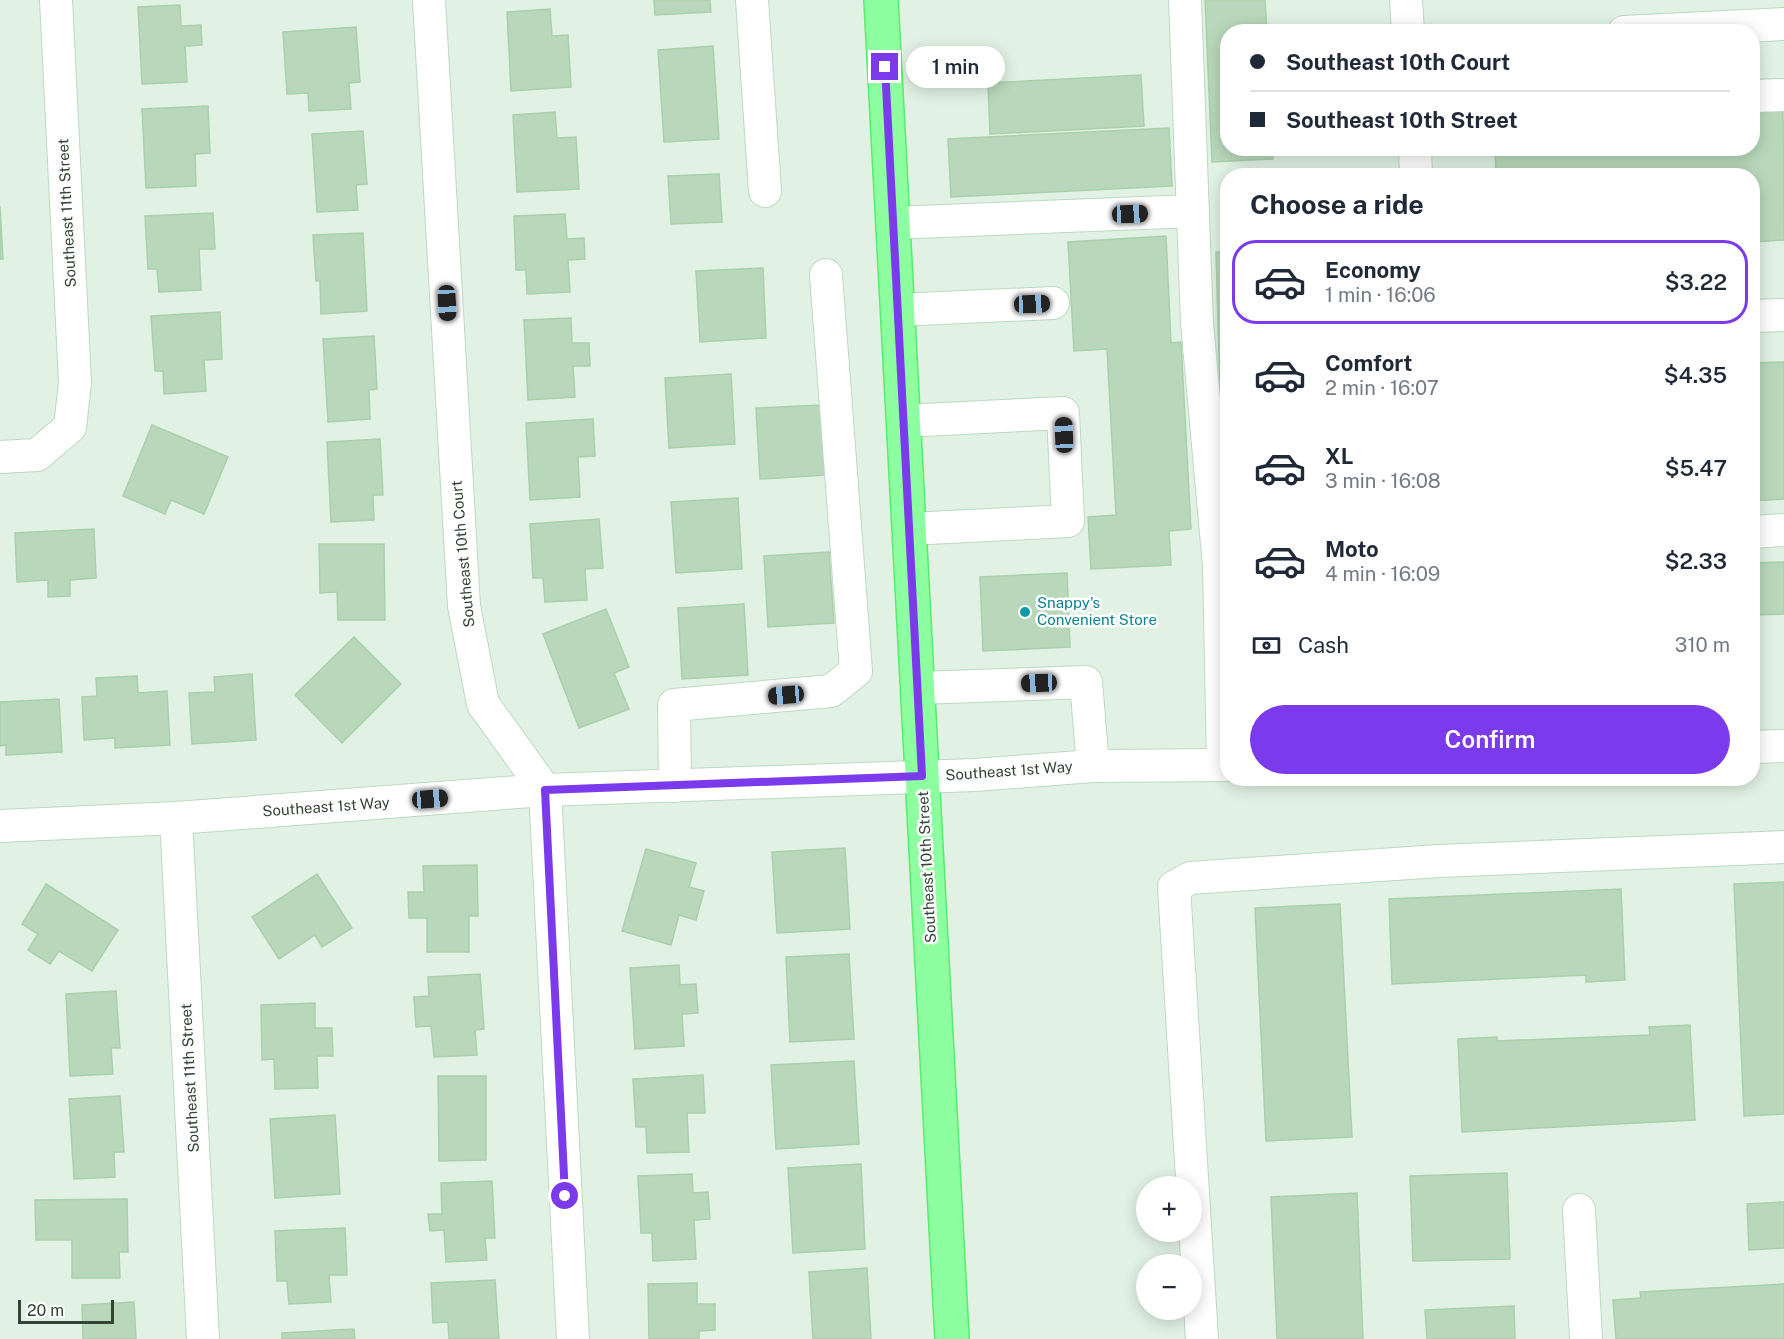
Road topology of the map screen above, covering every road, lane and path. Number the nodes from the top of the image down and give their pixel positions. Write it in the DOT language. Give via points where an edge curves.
graph roads {
  1 [pos="56,0"];
  2 [pos="429,0"];
  3 [pos="752,0"];
  4 [pos="881,0"];
  5 [pos="1185,0"];
  6 [pos="1406,0"];
  7 [pos="1408,24"];
  8 [pos="1784,24"];
  9 [pos="1760,25"];
  10 [pos="1784,95"];
  11 [pos="1760,96"];
  12 [pos="765,191"];
  13 [pos="1193,211"];
  14 [pos="893,223"];
  15 [pos="826,275"];
  16 [pos="1053,303"];
  17 [pos="897,310"];
  18 [pos="1784,315"];
  19 [pos="1760,316"];
  20 [pos="903,421"];
  21 [pos="0,457"];
  22 [pos="909,529"];
  23 [pos="1784,531"];
  24 [pos="1760,532"];
  25 [pos="1220,599"];
  26 [pos="917,688"];
  27 [pos="1784,746"];
  28 [pos="1760,747"];
  29 [pos="1220,765"];
  30 [pos="1093,766"];
  31 [pos="922,776"];
  32 [pos="675,786"];
  33 [pos="545,790"];
  34 [pos="176,818"];
  35 [pos="0,826"];
  36 [pos="1784,847"];
  37 [pos="1579,1210"];
  38 [pos="203,1339"];
  39 [pos="573,1339"];
  40 [pos="952,1339"];
  41 [pos="1202,1339"];
  42 [pos="1586,1339"];
  1 -- 21 [label="street, Southeast 11th Street" via="75,383 70,427 38,455"];
  2 -- 33 [label="street, Southeast 10th Court" via="464,606 483,704"];
  3 -- 12 [label="street"];
  4 -- 14 [label="main road, Southeast 10th Street"];
  5 -- 13 [label="street"];
  6 -- 7 [label="street"];
  8 -- 9 [label="street"];
  10 -- 11 [label="street"];
  13 -- 14 [label="street"];
  13 -- 25 [label="street" via="1197,323"];
  14 -- 17 [label="main road, Southeast 10th Street"];
  15 -- 32 [label="street" via="856,670 831,691 674,705"];
  16 -- 17 [label="street"];
  17 -- 20 [label="main road, Southeast 10th Street"];
  18 -- 19 [label="street"];
  20 -- 22 [label="main road, Southeast 10th Street"];
  20 -- 22 [label="street" via="1063,413 1068,521"];
  22 -- 26 [label="main road, Southeast 10th Street"];
  23 -- 24 [label="street"];
  26 -- 30 [label="street" via="1086,682"];
  26 -- 31 [label="main road, Southeast 10th Street"];
  27 -- 28 [label="street"];
  29 -- 30 [label="street, Southeast 1st Way"];
  30 -- 31 [label="street, Southeast 1st Way"];
  31 -- 32 [label="street, Southeast 1st Way"];
  31 -- 40 [label="main road, Southeast 10th Street"];
  32 -- 33 [label="street, Southeast 1st Way"];
  33 -- 34 [label="street, Southeast 1st Way"];
  33 -- 39 [label="street"];
  34 -- 35 [label="street, Southeast 1st Way"];
  34 -- 38 [label="street, Southeast 11th Street"];
  36 -- 41 [label="street" via="1415,862 1191,878 1174,887"];
  37 -- 42 [label="street"];
}
